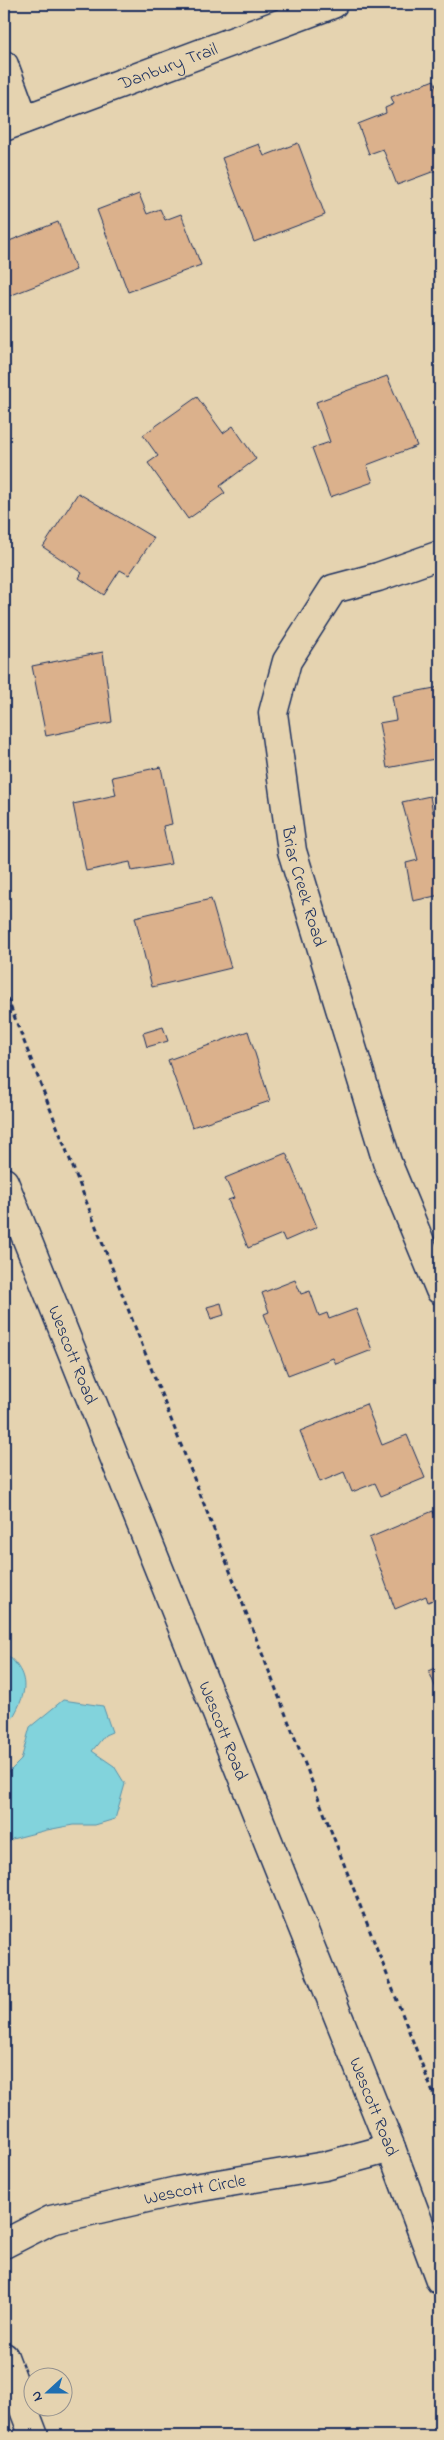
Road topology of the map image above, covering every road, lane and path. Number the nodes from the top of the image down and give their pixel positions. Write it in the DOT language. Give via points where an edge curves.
graph roads {
  1 [pos="333,4"];
  2 [pos="4,65"];
  3 [pos="14,123"];
  4 [pos="440,555"];
  5 [pos="4,990"];
  6 [pos="4,1182"];
  7 [pos="440,1290"];
  8 [pos="440,2111"];
  9 [pos="391,2148"];
  10 [pos="4,2244"];
  11 [pos="440,2280"];
  12 [pos="4,2357"];
  13 [pos="34,2436"];
  1 -- 3 [label="street, Danbury Trail"];
  2 -- 3 [label="street"];
  4 -- 7 [label="street, Briar Creek Road" via="333,589 287,661 272,713 292,851 387,1162"];
  5 -- 8 [label="path"];
  6 -- 9 [label="street, Wescott Road"];
  9 -- 10 [label="street, Wescott Circle" via="325,2166 177,2191 51,2220"];
  9 -- 11 [label="street, Wescott Road"];
  12 -- 13 [label="street"];
}
